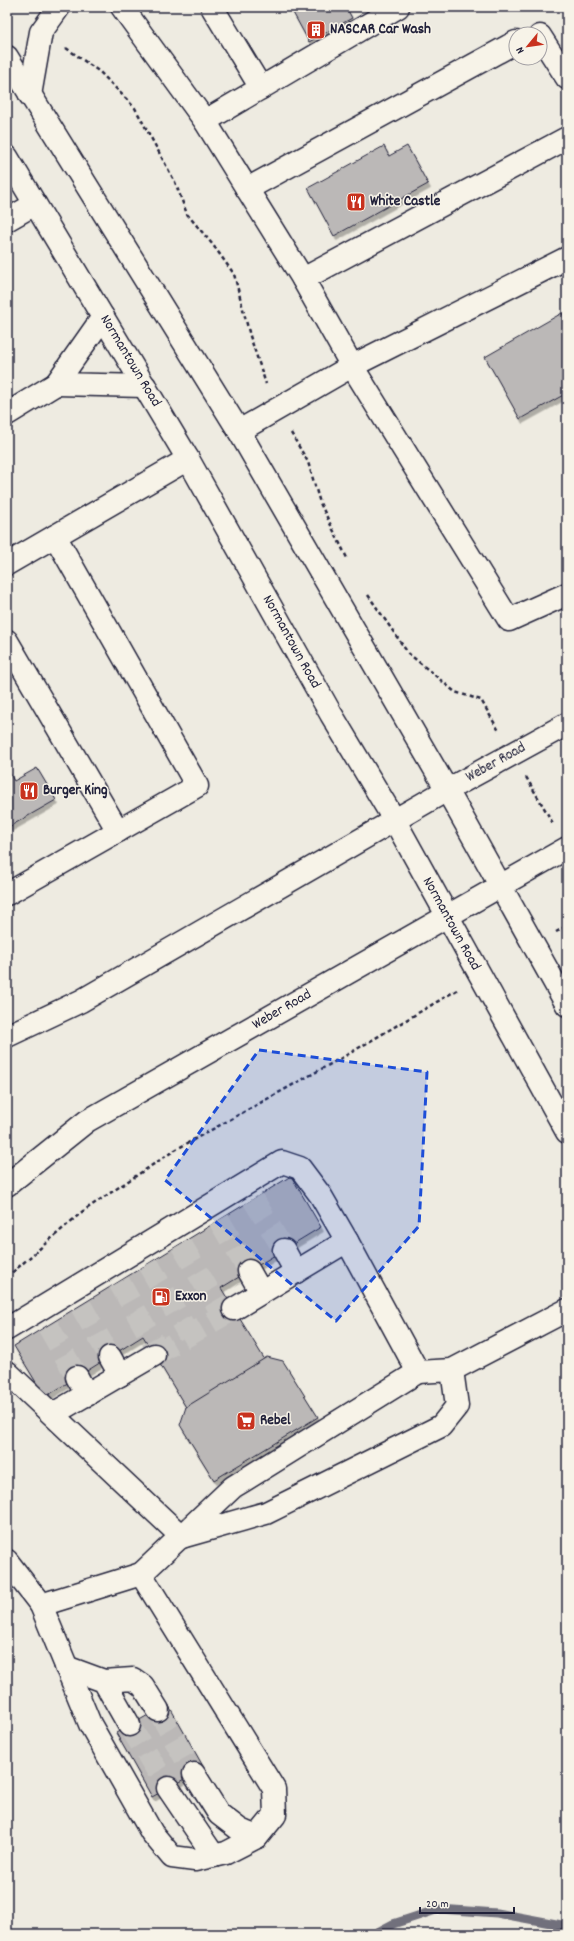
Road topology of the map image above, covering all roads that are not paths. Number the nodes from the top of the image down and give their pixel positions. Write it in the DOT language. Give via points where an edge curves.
graph roads {
  1 [pos="59,7"];
  2 [pos="122,7"];
  3 [pos="212,7"];
  4 [pos="398,7"];
  5 [pos="508,46"];
  6 [pos="548,48"];
  7 [pos="7,57"];
  8 [pos="567,78"];
  9 [pos="261,88"];
  10 [pos="30,95"];
  11 [pos="205,121"];
  12 [pos="567,138"];
  13 [pos="7,157"];
  14 [pos="247,189"];
  15 [pos="36,204"];
  16 [pos="7,220"];
  17 [pos="567,258"];
  18 [pos="303,279"];
  19 [pos="103,317"];
  20 [pos="352,366"];
  21 [pos="56,384"];
  22 [pos="145,386"];
  23 [pos="7,414"];
  24 [pos="239,431"];
  25 [pos="188,459"];
  26 [pos="55,536"];
  27 [pos="7,564"];
  28 [pos="567,594"];
  29 [pos="7,641"];
  30 [pos="567,724"];
  31 [pos="447,790"];
  32 [pos="395,821"];
  33 [pos="118,831"];
  34 [pos="567,848"];
  35 [pos="500,886"];
  36 [pos="7,894"];
  37 [pos="447,916"];
  38 [pos="567,1005"];
  39 [pos="7,1036"];
  40 [pos="567,1132"];
  41 [pos="7,1185"];
  42 [pos="347,1241"];
  43 [pos="284,1250"];
  44 [pos="249,1271"];
  45 [pos="296,1272"];
  46 [pos="261,1292"];
  47 [pos="234,1309"];
  48 [pos="567,1310"];
  49 [pos="7,1329"];
  50 [pos="154,1355"];
  51 [pos="452,1370"];
  52 [pos="7,1372"];
  53 [pos="418,1372"];
  54 [pos="53,1414"];
  55 [pos="182,1536"];
  56 [pos="7,1561"];
  57 [pos="141,1574"];
  58 [pos="40,1605"];
  59 [pos="66,1667"];
  60 [pos="104,1681"];
  61 [pos="158,1710"];
  62 [pos="129,1725"];
  63 [pos="194,1774"];
  64 [pos="168,1788"];
  65 [pos="257,1837"];
  66 [pos="214,1856"];
  1 -- 10 [label="street" via="41,32"];
  2 -- 11 [label="street"];
  3 -- 9 [label="street"];
  4 -- 9 [label="street"];
  5 -- 14 [label="street"];
  6 -- 8 [label="street"];
  7 -- 10 [label="street"];
  9 -- 11 [label="street"];
  10 -- 24 [label="street"];
  11 -- 14 [label="street"];
  12 -- 18 [label="street"];
  13 -- 15 [label="street, Normantown Road"];
  14 -- 18 [label="street"];
  15 -- 16 [label="street"];
  15 -- 19 [label="street, Normantown Road"];
  17 -- 20 [label="street"];
  18 -- 20 [label="street"];
  19 -- 21 [label="street"];
  19 -- 22 [label="street, Normantown Road"];
  20 -- 24 [label="street"];
  20 -- 28 [label="street" via="509,620"];
  21 -- 22 [label="street"];
  21 -- 23 [label="street"];
  22 -- 25 [label="street, Normantown Road"];
  24 -- 31 [label="street"];
  25 -- 26 [label="street"];
  25 -- 32 [label="street, Normantown Road"];
  26 -- 27 [label="street"];
  26 -- 33 [label="street" via="197,786"];
  29 -- 33 [label="street"];
  30 -- 31 [label="street, Weber Road"];
  31 -- 32 [label="street, Weber Road"];
  31 -- 35 [label="street"];
  32 -- 37 [label="street, Normantown Road"];
  32 -- 39 [label="street, Weber Road" via="81,1001"];
  33 -- 36 [label="street"];
  34 -- 35 [label="street, Weber Road"];
  35 -- 37 [label="street, Weber Road"];
  35 -- 38 [label="street"];
  37 -- 40 [label="street, Normantown Road"];
  37 -- 41 [label="street, Weber Road" via="87,1121"];
  42 -- 45 [label="street"];
  42 -- 49 [label="street" via="321,1196 300,1168 282,1162 249,1192 76,1298 43,1318"];
  42 -- 53 [label="street"];
  43 -- 45 [label="street"];
  44 -- 46 [label="street"];
  45 -- 46 [label="street"];
  46 -- 47 [label="street"];
  48 -- 51 [label="street"];
  50 -- 54 [label="street" via="115,1366 82,1386"];
  51 -- 53 [label="street"];
  51 -- 55 [label="street" via="456,1406 441,1426 266,1513"];
  52 -- 54 [label="street"];
  53 -- 55 [label="street" via="233,1488"];
  54 -- 55 [label="street"];
  55 -- 57 [label="street"];
  56 -- 58 [label="street"];
  57 -- 58 [label="street"];
  57 -- 65 [label="street" via="274,1789 275,1815"];
  58 -- 59 [label="street"];
  59 -- 60 [label="street"];
  59 -- 66 [label="street" via="90,1724 152,1833 172,1857 195,1860"];
  60 -- 61 [label="street" via="133,1679 143,1686"];
  60 -- 62 [label="street"];
  63 -- 65 [label="street" via="219,1814 240,1830"];
  64 -- 66 [label="street"];
  65 -- 66 [label="street" via="226,1853"];
}
